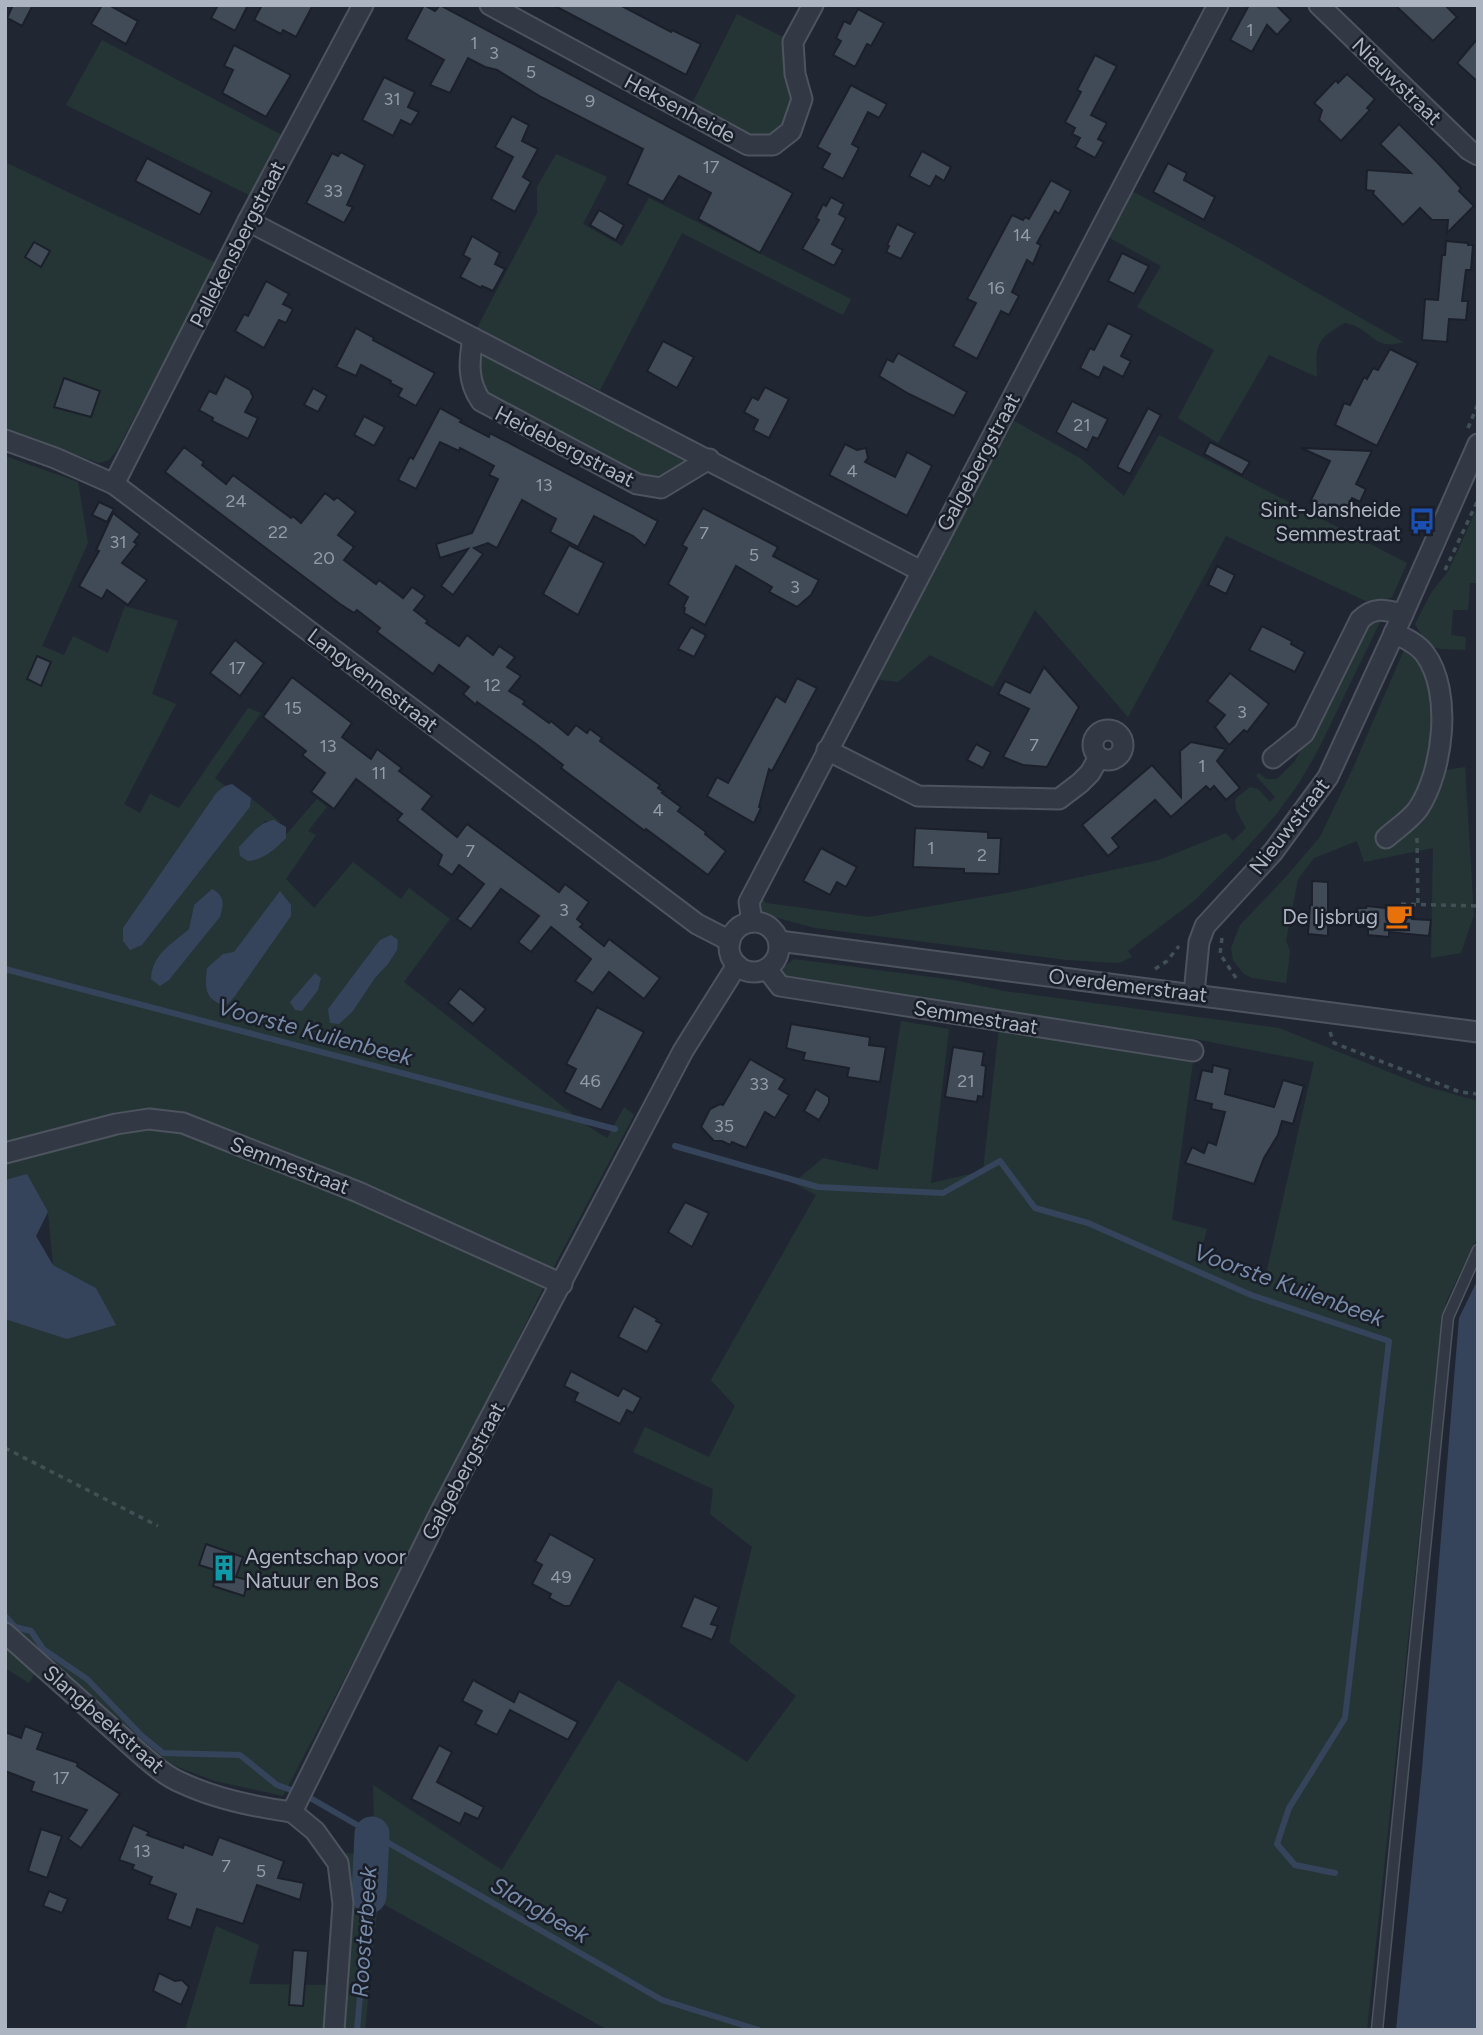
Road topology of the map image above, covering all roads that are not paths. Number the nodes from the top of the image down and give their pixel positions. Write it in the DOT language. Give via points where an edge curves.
graph roads {
  1 [pos="363,5"];
  2 [pos="490,5"];
  3 [pos="813,5"];
  4 [pos="1218,5"];
  5 [pos="1319,5"];
  6 [pos="1478,155"];
  7 [pos="248,221"];
  8 [pos="473,338"];
  9 [pos="5,440"];
  10 [pos="1478,444"];
  11 [pos="709,459"];
  12 [pos="114,484"];
  13 [pos="921,571"];
  14 [pos="1403,614"];
  15 [pos="1394,633"];
  16 [pos="827,750"];
  17 [pos="1099,757"];
  18 [pos="1273,758"];
  19 [pos="1386,838"];
  20 [pos="752,922"];
  21 [pos="730,941"];
  22 [pos="779,941"];
  23 [pos="737,965"];
  24 [pos="767,969"];
  25 [pos="1194,994"];
  26 [pos="1472,1031"];
  27 [pos="1193,1051"];
  28 [pos="5,1153"];
  29 [pos="1478,1250"];
  30 [pos="562,1284"];
  31 [pos="5,1633"];
  32 [pos="292,1812"];
  33 [pos="334,2030"];
  34 [pos="1377,2030"];
  1 -- 7 [label="street, Pallekensbergstraat"];
  2 -- 3 [label="street, Heksenheide" via="748,145 773,145 791,131 802,99 793,42"];
  4 -- 13 [label="street, Galgebergstraat"];
  5 -- 6 [label="street, Nieuwstraat"];
  7 -- 8 [label="street"];
  7 -- 12 [label="street, Pallekensbergstraat"];
  8 -- 11 [label="street"];
  8 -- 11 [label="street, Heidebergstraat" via="470,378 481,401 637,484 661,488"];
  9 -- 12 [label="street, Langvennestraat"];
  10 -- 14 [label="street, Nieuwstraat"];
  11 -- 13 [label="street"];
  12 -- 21 [label="street, Langvennestraat" via="698,924"];
  13 -- 16 [label="street, Galgebergstraat"];
  14 -- 15 [label="street, Nieuwstraat"];
  14 -- 18 [label="street" via="1374,610 1360,620 1304,733"];
  15 -- 19 [label="street" via="1425,653 1436,676 1442,712 1439,758 1429,789 1417,811"];
  15 -- 25 [label="street, Nieuwstraat" via="1328,776 1293,828 1205,926"];
  16 -- 17 [label="street" via="918,796 944,797 1059,799 1090,774"];
  16 -- 20 [label="street, Galgebergstraat" via="749,902"];
  20 -- 21 [label="street" via="742,925"];
  20 -- 22 [label="street" via="769,926"];
  21 -- 23 [label="street"];
  22 -- 24 [label="street" via="778,957"];
  22 -- 25 [label="street, Overdemerstraat"];
  23 -- 24 [label="street" via="746,971"];
  23 -- 30 [label="street, Galgebergstraat" via="683,1051"];
  24 -- 27 [label="street, Semmestraat" via="780,986"];
  25 -- 26 [label="street, Overdemerstraat"];
  28 -- 30 [label="street, Semmestraat" via="116,1124 149,1119 183,1123 358,1192"];
  29 -- 34 [label="lane" via="1448,1317"];
  30 -- 32 [label="street, Galgebergstraat" via="440,1513"];
  31 -- 32 [label="street, Slangbeekstraat" via="156,1767 181,1783 252,1806"];
  32 -- 33 [label="street" via="315,1831 338,1863 343,1904"];
}
